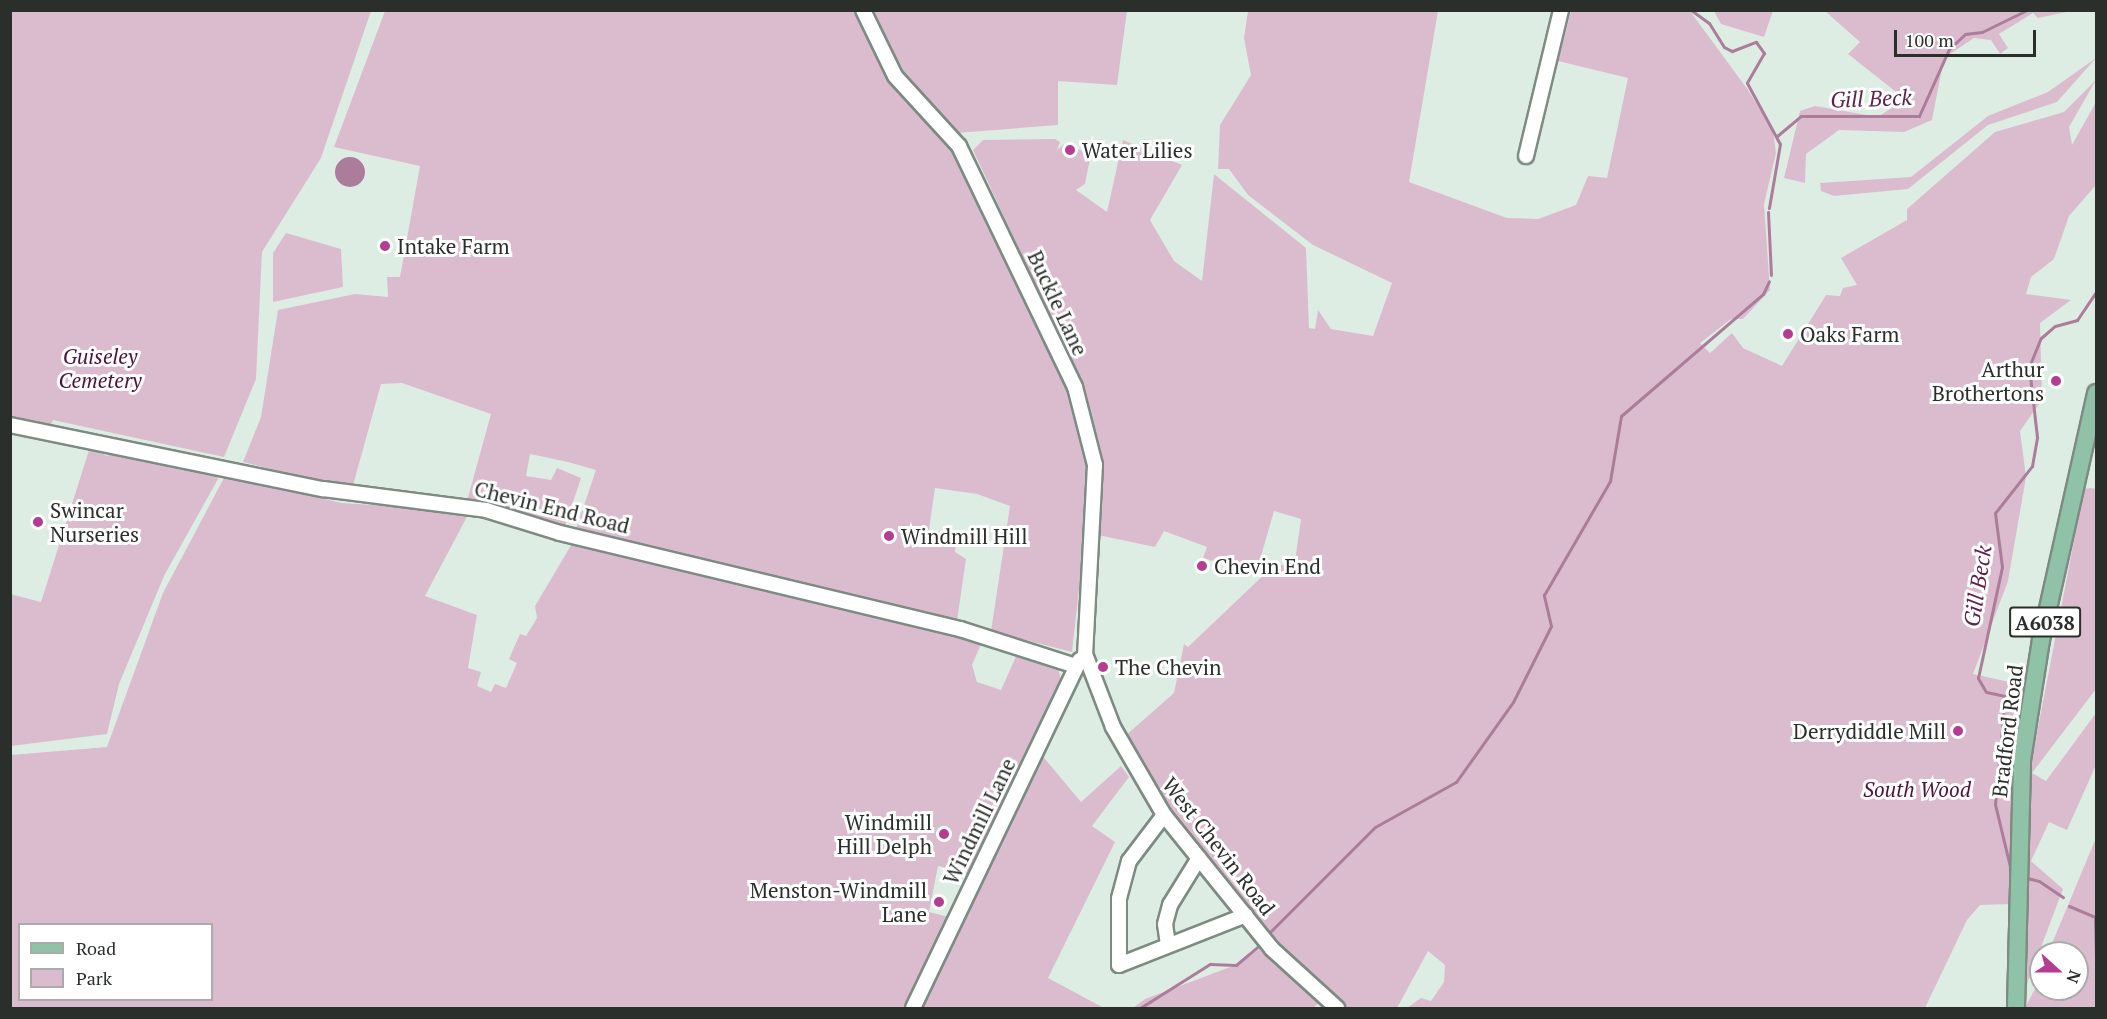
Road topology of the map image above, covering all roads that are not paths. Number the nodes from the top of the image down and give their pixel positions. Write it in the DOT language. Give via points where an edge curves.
graph roads {
  1 [pos="863,10"];
  2 [pos="1561,10"];
  3 [pos="1526,156"];
  4 [pos="2097,393"];
  5 [pos="10,425"];
  6 [pos="1085,654"];
  7 [pos="1076,666"];
  8 [pos="1164,815"];
  9 [pos="1199,858"];
  10 [pos="1246,915"];
  11 [pos="1168,945"];
  12 [pos="913,1008"];
  13 [pos="1337,1008"];
  14 [pos="2016,1008"];
  1 -- 6 [label="street, Buckle Lane" via="895,76 959,146 1075,387 1095,465"];
  2 -- 3 [label="street"];
  4 -- 14 [label="main road, Bradford Road / A6038" via="2041,640 2022,760"];
  5 -- 7 [label="street, Chevin End Road" via="323,489 486,510 560,534 970,632"];
  6 -- 7 [label="street, Windmill Lane"];
  6 -- 8 [label="street, West Chevin Road" via="1119,741"];
  7 -- 12 [label="street, Windmill Lane"];
  8 -- 9 [label="street, West Chevin Road"];
  8 -- 11 [label="street" via="1129,861 1119,899 1119,965"];
  9 -- 10 [label="street, West Chevin Road"];
  9 -- 11 [label="street" via="1170,905 1165,924"];
  10 -- 11 [label="street"];
  10 -- 13 [label="street, West Chevin Road" via="1272,949"];
}
